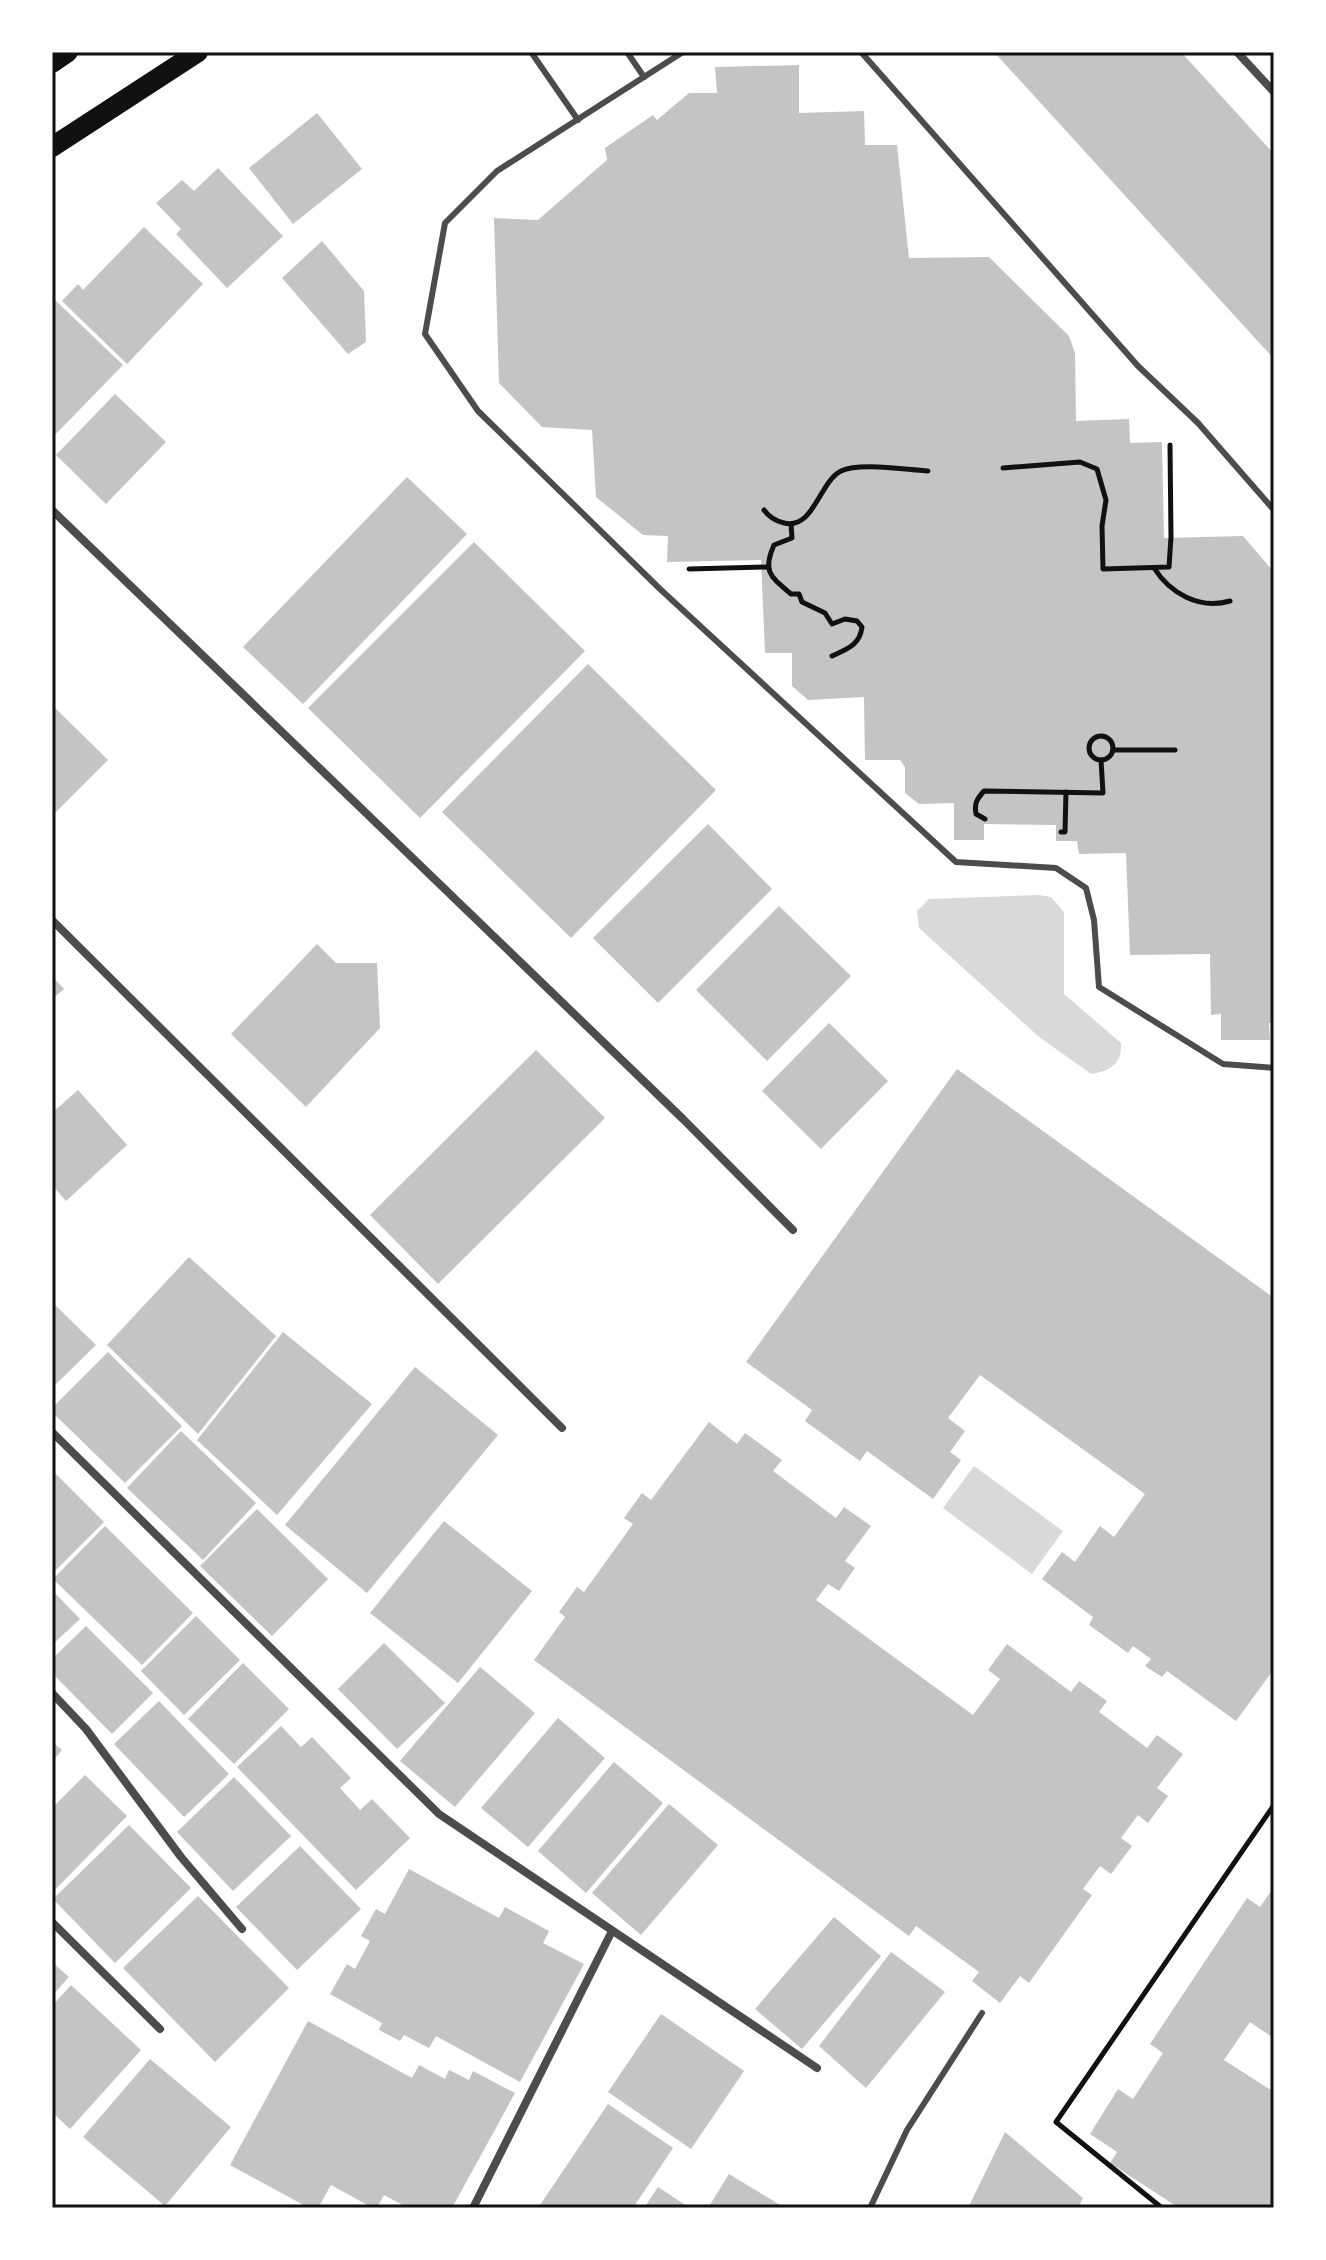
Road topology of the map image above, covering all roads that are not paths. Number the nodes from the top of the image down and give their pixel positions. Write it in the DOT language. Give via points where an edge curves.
graph roads {
  1 [pos="68,52"];
  2 [pos="198,52"];
  3 [pos="531,52"];
  4 [pos="627,52"];
  5 [pos="683,52"];
  6 [pos="861,52"];
  7 [pos="1237,52"];
  8 [pos="52,63"];
  9 [pos="644,77"];
  10 [pos="1274,92"];
  11 [pos="578,120"];
  12 [pos="52,147"];
  13 [pos="52,510"];
  14 [pos="1274,510"];
  15 [pos="52,920"];
  16 [pos="1274,1068"];
  17 [pos="793,1230"];
  18 [pos="562,1428"];
  19 [pos="52,1432"];
  20 [pos="52,1693"];
  21 [pos="52,1922"];
  22 [pos="242,1929"];
  23 [pos="612,1931"];
  24 [pos="982,2013"];
  25 [pos="160,2029"];
  26 [pos="817,2068"];
  27 [pos="473,2208"];
  28 [pos="870,2208"];
  1 -- 8 [label="main road"];
  2 -- 12 [label="main road"];
  3 -- 11 [label="lane"];
  4 -- 9 [label="lane"];
  5 -- 9 [label="lane"];
  6 -- 14 [label="lane" via="1138,366 1198,423"];
  7 -- 10 [label="street"];
  9 -- 11 [label="lane"];
  11 -- 16 [label="lane" via="497,171 445,223 425,334 478,411 660,589 956,862 1056,868 1086,888 1099,987 1223,1064"];
  13 -- 17 [label="street"];
  15 -- 18 [label="street"];
  19 -- 23 [label="street" via="439,1814"];
  20 -- 22 [label="street"];
  21 -- 25 [label="street"];
  23 -- 26 [label="street"];
  23 -- 27 [label="street"];
  24 -- 28 [label="lane" via="907,2130"];
}
